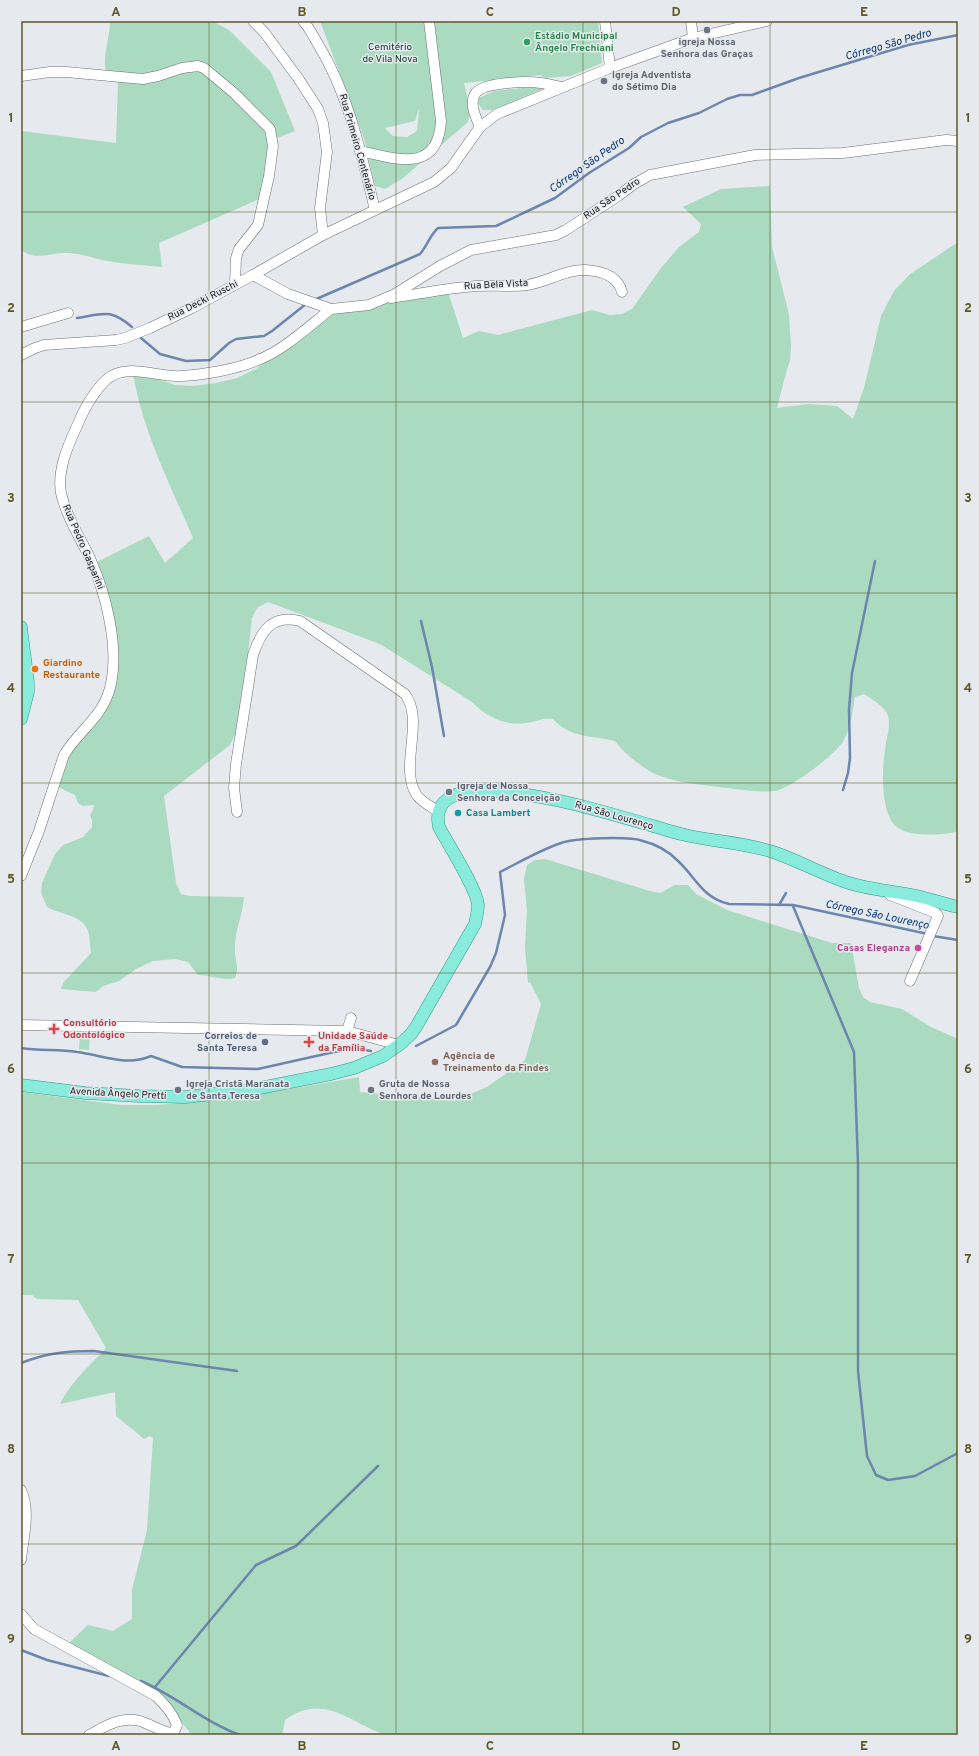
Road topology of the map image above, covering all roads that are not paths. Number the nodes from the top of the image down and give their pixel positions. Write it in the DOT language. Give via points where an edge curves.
graph roads {
  1 [pos="253,21"];
  2 [pos="429,21"];
  3 [pos="605,21"];
  4 [pos="691,21"];
  5 [pos="720,21"];
  6 [pos="767,21"];
  7 [pos="305,22"];
  8 [pos="721,32"];
  9 [pos="693,38"];
  10 [pos="610,68"];
  11 [pos="21,76"];
  12 [pos="562,87"];
  13 [pos="480,127"];
  14 [pos="958,141"];
  15 [pos="360,151"];
  16 [pos="375,210"];
  17 [pos="322,235"];
  18 [pos="253,275"];
  19 [pos="235,284"];
  20 [pos="622,292"];
  21 [pos="383,300"];
  22 [pos="331,309"];
  23 [pos="68,313"];
  24 [pos="21,327"];
  25 [pos="21,355"];
  26 [pos="21,627"];
  27 [pos="21,717"];
  28 [pos="438,811"];
  29 [pos="237,812"];
  30 [pos="21,876"];
  31 [pos="877,890"];
  32 [pos="958,907"];
  33 [pos="910,981"];
  34 [pos="350,1018"];
  35 [pos="21,1025"];
  36 [pos="347,1030"];
  37 [pos="399,1045"];
  38 [pos="21,1085"];
  39 [pos="21,1490"];
  40 [pos="21,1560"];
  41 [pos="21,1614"];
  42 [pos="90,1735"];
  1 -- 17 [label="street" via="298,78 318,109 323,123 327,152 320,203"];
  2 -- 15 [label="street" via="441,121 440,136 434,148 422,158 413,159"];
  3 -- 10 [label="street"];
  4 -- 9 [label="street"];
  5 -- 8 [label="street"];
  6 -- 8 [label="street, Rua Decki Ruschi"];
  7 -- 15 [label="street, Rua Primeiro Centenário" via="336,77 348,106"];
  8 -- 9 [label="street, Rua Decki Ruschi"];
  9 -- 10 [label="street, Rua Decki Ruschi"];
  10 -- 12 [label="street, Rua Decki Ruschi"];
  11 -- 19 [label="street" via="66,72 143,78 198,66 234,93 270,129 273,146 258,225 239,249"];
  12 -- 13 [label="street, Rua Decki Ruschi" via="497,114"];
  12 -- 13 [label="street" via="524,82 488,86 479,90 475,94 473,108"];
  13 -- 16 [label="street, Rua Decki Ruschi" via="451,168 443,175 423,188"];
  14 -- 21 [label="street, Rua São Pedro" via="946,140 843,153 755,155 658,173 641,179 556,235 471,250"];
  15 -- 16 [label="street, Rua Primeiro Centenário"];
  16 -- 17 [label="street, Rua Decki Ruschi"];
  17 -- 18 [label="street, Rua Decki Ruschi"];
  18 -- 19 [label="street, Rua Decki Ruschi"];
  18 -- 22 [label="street" via="304,300"];
  19 -- 25 [label="street, Rua Decki Ruschi" via="192,308 125,338 44,345"];
  20 -- 21 [label="street, Rua Bela Vista" via="621,286 608,275 584,270 528,285 458,288"];
  21 -- 22 [label="street, Rua São Pedro" via="369,305"];
  22 -- 30 [label="street, Rua Pedro Gasparini" via="258,361 207,373 179,376 128,371 119,373 112,375 100,387 88,405 70,440 61,483 68,514 90,558 109,617 112,643 110,686 99,713 64,755"];
  23 -- 24 [label="street"];
  26 -- 27 [label="main road" via="28,692"];
  28 -- 29 [label="street" via="415,794 410,767 412,714 405,694 300,621 288,619 274,622 265,629 252,655 235,770"];
  28 -- 31 [label="main road, Rua São Lourenço" via="451,796 488,790 552,798 680,834 761,849 837,879"];
  28 -- 37 [label="main road" via="438,827 475,893 478,914 475,924 416,1027"];
  31 -- 32 [label="main road, Rua São Lourenço" via="918,896"];
  31 -- 33 [label="street" via="938,916"];
  34 -- 36 [label="street"];
  35 -- 36 [label="street"];
  36 -- 37 [label="street"];
  37 -- 38 [label="main road, Avenida Ângelo Pretti" via="354,1068 226,1093 185,1097 139,1096 85,1093"];
  39 -- 40 [label="street" via="24,1495 25,1517"];
  41 -- 42 [label="street" via="34,1629 156,1696 170,1711 177,1725 174,1732 170,1732 128,1719 114,1722"];
}
